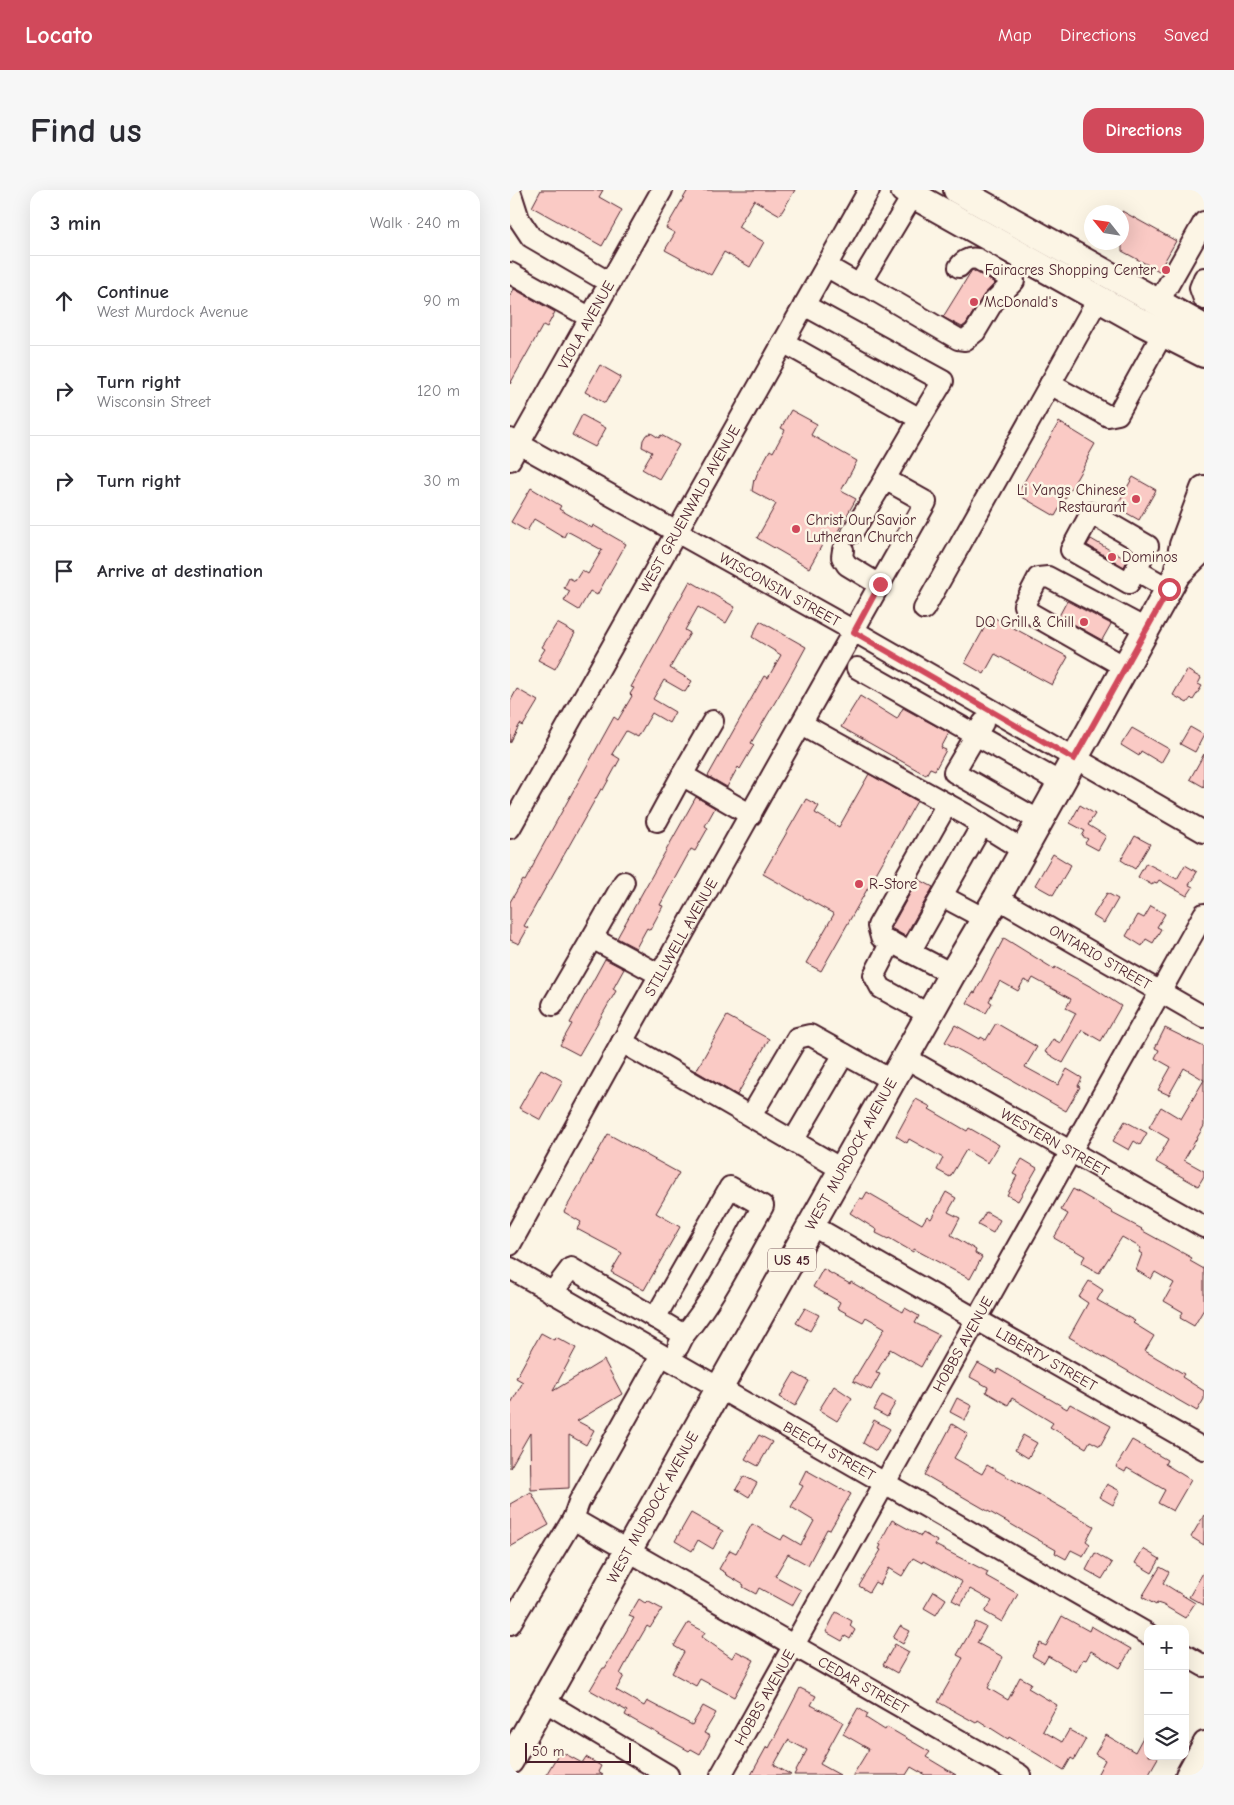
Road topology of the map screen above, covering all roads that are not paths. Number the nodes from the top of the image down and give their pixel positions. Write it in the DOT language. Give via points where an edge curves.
graph roads {
  1 [pos="662,190"];
  2 [pos="869,190"];
  3 [pos="957,190"];
  4 [pos="510,191"];
  5 [pos="911,192"];
  6 [pos="942,200"];
  7 [pos="1204,222"];
  8 [pos="1040,237"];
  9 [pos="826,266"];
  10 [pos="958,267"];
  11 [pos="1020,270"];
  12 [pos="510,273"];
  13 [pos="1204,278"];
  14 [pos="610,284"];
  15 [pos="859,285"];
  16 [pos="1098,299"];
  17 [pos="1204,299"];
  18 [pos="1158,302"];
  19 [pos="804,305"];
  20 [pos="590,318"];
  21 [pos="1204,328"];
  22 [pos="1163,333"];
  23 [pos="784,342"];
  24 [pos="1204,354"];
  25 [pos="1050,384"];
  26 [pos="920,419"];
  27 [pos="513,448"];
  28 [pos="885,479"];
  29 [pos="1204,489"];
  30 [pos="675,532"];
  31 [pos="1204,541"];
  32 [pos="1134,574"];
  33 [pos="1173,582"];
  34 [pos="880,584"];
  35 [pos="924,609"];
  36 [pos="1146,629"];
  37 [pos="854,632"];
  38 [pos="898,657"];
  39 [pos="1125,667"];
  40 [pos="857,668"];
  41 [pos="922,670"];
  42 [pos="883,683"];
  43 [pos="907,696"];
  44 [pos="990,710"];
  45 [pos="713,722"];
  46 [pos="802,724"];
  47 [pos="976,734"];
  48 [pos="1074,759"];
  49 [pos="682,776"];
  50 [pos="1061,783"];
  51 [pos="946,804"];
  52 [pos="751,814"];
  53 [pos="657,821"];
  54 [pos="1040,821"];
  55 [pos="982,825"];
  56 [pos="510,828"];
  57 [pos="1204,832"];
  58 [pos="1023,850"];
  59 [pos="624,882"];
  60 [pos="942,896"];
  61 [pos="991,908"];
  62 [pos="1204,914"];
  63 [pos="592,938"];
  64 [pos="891,942"];
  65 [pos="910,952"];
  66 [pos="952,974"];
  67 [pos="660,975"];
  68 [pos="1160,991"];
  69 [pos="554,1005"];
  70 [pos="930,1015"];
  71 [pos="1204,1017"];
  72 [pos="622,1042"];
  73 [pos="844,1054"];
  74 [pos="906,1058"];
  75 [pos="893,1082"];
  76 [pos="751,1116"];
  77 [pos="793,1141"];
  78 [pos="1071,1151"];
  79 [pos="843,1170"];
  80 [pos="811,1225"];
  81 [pos="1204,1227"];
  82 [pos="510,1244"];
  83 [pos="510,1268"];
  84 [pos="552,1293"];
  85 [pos="655,1318"];
  86 [pos="977,1320"];
  87 [pos="684,1335"];
  88 [pos="666,1358"];
  89 [pos="720,1388"];
  90 [pos="1204,1449"];
  91 [pos="885,1484"];
  92 [pos="572,1519"];
  93 [pos="629,1551"];
  94 [pos="510,1624"];
  95 [pos="1144,1632"];
  96 [pos="793,1646"];
  97 [pos="1189,1657"];
  98 [pos="1204,1666"];
  99 [pos="544,1701"];
  100 [pos="1204,1742"];
  101 [pos="510,1761"];
  102 [pos="668,1775"];
  103 [pos="721,1775"];
  104 [pos="1020,1775"];
  105 [pos="1186,1775"];
  1 -- 14 [label="street, VIOLA AVENUE"];
  2 -- 9 [label="street, WEST GRUENWALD AVENUE"];
  3 -- 8 [label="main road"];
  4 -- 14 [label="street" via="519,218 531,237"];
  5 -- 6 [label="main road"];
  5 -- 15 [label="street"];
  6 -- 11 [label="main road"];
  7 -- 18 [label="street"];
  8 -- 11 [label="street"];
  8 -- 18 [label="main road"];
  9 -- 15 [label="street"];
  9 -- 19 [label="street, WEST GRUENWALD AVENUE"];
  10 -- 11 [label="street" via="971,258"];
  11 -- 15 [label="street" via="976,350 971,351 866,293"];
  11 -- 16 [label="main road"];
  12 -- 20 [label="street"];
  13 -- 17 [label="street" via="1200,288"];
  14 -- 20 [label="street, VIOLA AVENUE"];
  16 -- 22 [label="main road"];
  16 -- 25 [label="street"];
  18 -- 21 [label="main road"];
  19 -- 23 [label="street, WEST GRUENWALD AVENUE"];
  19 -- 26 [label="street" via="943,381"];
  20 -- 27 [label="street, VIOLA AVENUE"];
  22 -- 24 [label="main road"];
  22 -- 25 [label="street" via="1118,414 1108,416"];
  23 -- 26 [label="street"];
  23 -- 30 [label="street, WEST GRUENWALD AVENUE"];
  25 -- 35 [label="street"];
  26 -- 28 [label="street"];
  27 -- 30 [label="street, WISCONSIN STREET"];
  28 -- 34 [label="street" via="842,557 847,566"];
  28 -- 34 [label="street, STILLWELL AVENUE" via="926,502"];
  29 -- 33 [label="main road, WEST MURDOCK AVENUE / US 45"];
  30 -- 37 [label="street, WISCONSIN STREET"];
  30 -- 56 [label="street, WEST GRUENWALD AVENUE"];
  31 -- 33 [label="main road, WEST MURDOCK AVENUE / US 45"];
  32 -- 32 [label="street" via="1148,546 1091,513 1070,550 1129,583"];
  32 -- 33 [label="street"];
  33 -- 36 [label="main road, WEST MURDOCK AVENUE / US 45"];
  34 -- 37 [label="street, STILLWELL AVENUE"];
  36 -- 39 [label="main road, WEST MURDOCK AVENUE / US 45"];
  36 -- 39 [label="street" via="1048,577 1038,578 1024,605 1030,613"];
  37 -- 38 [label="street, WISCONSIN STREET"];
  37 -- 46 [label="street, STILLWELL AVENUE"];
  38 -- 41 [label="street, WISCONSIN STREET"];
  38 -- 42 [label="street"];
  39 -- 48 [label="main road, WEST MURDOCK AVENUE / US 45"];
  40 -- 42 [label="street"];
  41 -- 43 [label="street"];
  41 -- 44 [label="street, WISCONSIN STREET"];
  42 -- 43 [label="street"];
  43 -- 47 [label="street"];
  44 -- 47 [label="street"];
  44 -- 48 [label="street, WISCONSIN STREET"];
  45 -- 49 [label="street"];
  46 -- 51 [label="street"];
  46 -- 52 [label="street, STILLWELL AVENUE"];
  47 -- 50 [label="street"];
  47 -- 54 [label="street" via="954,772"];
  48 -- 50 [label="main road, WEST MURDOCK AVENUE / US 45"];
  48 -- 57 [label="street, WISCONSIN STREET"];
  49 -- 52 [label="street"];
  49 -- 53 [label="street"];
  50 -- 54 [label="main road, WEST MURDOCK AVENUE / US 45"];
  51 -- 55 [label="street"];
  51 -- 64 [label="street" via="878,926 881,937"];
  52 -- 67 [label="street, STILLWELL AVENUE"];
  54 -- 58 [label="main road, WEST MURDOCK AVENUE / US 45"];
  55 -- 58 [label="street"];
  55 -- 60 [label="street"];
  58 -- 61 [label="main road, WEST MURDOCK AVENUE / US 45"];
  59 -- 63 [label="street"];
  60 -- 61 [label="street, ONTARIO STREET"];
  60 -- 65 [label="street"];
  61 -- 66 [label="main road, WEST MURDOCK AVENUE / US 45"];
  61 -- 68 [label="street, ONTARIO STREET"];
  62 -- 68 [label="street, HOBBS AVENUE"];
  63 -- 67 [label="street"];
  63 -- 69 [label="street"];
  64 -- 65 [label="street"];
  64 -- 70 [label="street" via="874,975 881,988"];
  65 -- 66 [label="street"];
  66 -- 70 [label="main road, WEST MURDOCK AVENUE / US 45"];
  67 -- 72 [label="street, STILLWELL AVENUE"];
  68 -- 71 [label="street, ONTARIO STREET"];
  68 -- 78 [label="street, HOBBS AVENUE"];
  70 -- 74 [label="main road, WEST MURDOCK AVENUE / US 45"];
  72 -- 76 [label="street"];
  72 -- 82 [label="street, STILLWELL AVENUE"];
  73 -- 75 [label="street"];
  73 -- 76 [label="street" via="810,1034 797,1038"];
  73 -- 77 [label="street"];
  74 -- 75 [label="main road, WEST MURDOCK AVENUE / US 45"];
  74 -- 78 [label="street, WESTERN STREET"];
  75 -- 79 [label="main road, WEST MURDOCK AVENUE / US 45"];
  76 -- 77 [label="street"];
  77 -- 79 [label="street"];
  78 -- 81 [label="street, WESTERN STREET"];
  78 -- 86 [label="street, HOBBS AVENUE"];
  79 -- 80 [label="main road, WEST MURDOCK AVENUE / US 45"];
  80 -- 86 [label="street, LIBERTY STREET"];
  80 -- 89 [label="main road, WEST MURDOCK AVENUE / US 45"];
  83 -- 84 [label="street, BEECH STREET"];
  84 -- 85 [label="street" via="571,1268"];
  84 -- 88 [label="street, BEECH STREET"];
  85 -- 87 [label="street"];
  85 -- 87 [label="street" via="730,1187 764,1206"];
  86 -- 90 [label="street, LIBERTY STREET"];
  86 -- 91 [label="street, HOBBS AVENUE"];
  87 -- 88 [label="street"];
  88 -- 89 [label="street, BEECH STREET"];
  88 -- 92 [label="street" via="579,1502"];
  89 -- 91 [label="street, BEECH STREET"];
  89 -- 93 [label="main road, WEST MURDOCK AVENUE / US 45"];
  91 -- 95 [label="street, BEECH STREET"];
  91 -- 96 [label="street, HOBBS AVENUE"];
  92 -- 93 [label="street, CEDAR STREET"];
  92 -- 94 [label="street"];
  93 -- 96 [label="street, CEDAR STREET"];
  93 -- 99 [label="main road, WEST MURDOCK AVENUE / US 45"];
  96 -- 103 [label="street, HOBBS AVENUE"];
  96 -- 104 [label="street, CEDAR STREET"];
  97 -- 98 [label="street"];
  99 -- 101 [label="main road, WEST MURDOCK AVENUE / US 45"];
  99 -- 102 [label="street"];
  100 -- 105 [label="street"];
}
